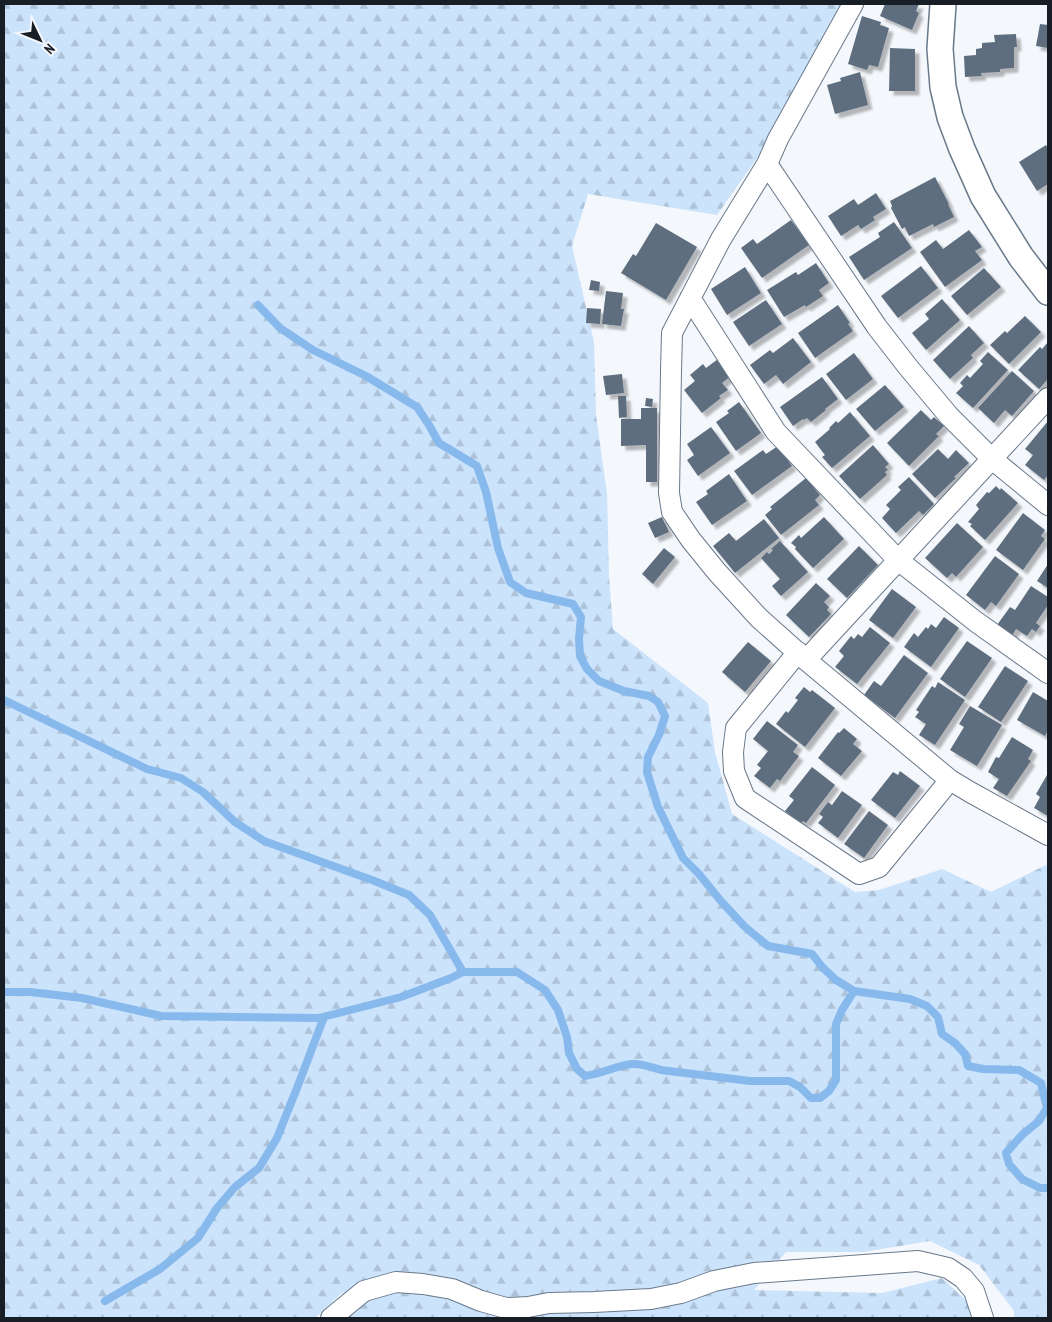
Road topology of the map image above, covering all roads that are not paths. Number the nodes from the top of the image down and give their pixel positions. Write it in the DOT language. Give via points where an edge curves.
graph roads {
  1 [pos="853,4"];
  2 [pos="943,4"];
  3 [pos="767,164"];
  4 [pos="1048,292"];
  5 [pos="690,298"];
  6 [pos="1048,398"];
  7 [pos="992,459"];
  8 [pos="1048,505"];
  9 [pos="898,560"];
  10 [pos="802,656"];
  11 [pos="1048,673"];
  12 [pos="950,780"];
  13 [pos="1048,835"];
  14 [pos="331,1318"];
  15 [pos="983,1318"];
  1 -- 3 [label="street" via="778,138"];
  2 -- 4 [label="street" via="940,49 943,87 950,117 983,196 1021,257"];
  3 -- 5 [label="street" via="721,239"];
  3 -- 7 [label="street" via="877,327 949,416"];
  5 -- 9 [label="street" via="776,432"];
  5 -- 10 [label="street" via="672,333 672,512 716,572 759,618"];
  6 -- 7 [label="street"];
  7 -- 8 [label="street"];
  7 -- 9 [label="street"];
  9 -- 10 [label="street"];
  9 -- 11 [label="street"];
  10 -- 12 [label="street"];
  10 -- 12 [label="street" via="736,728 734,772 745,798 859,874 879,867"];
  12 -- 13 [label="street"];
  14 -- 15 [label="street" via="364,1291 396,1282 452,1289 506,1308 549,1302 651,1299 754,1272 918,1261 948,1268 962,1278 974,1291"];
}
